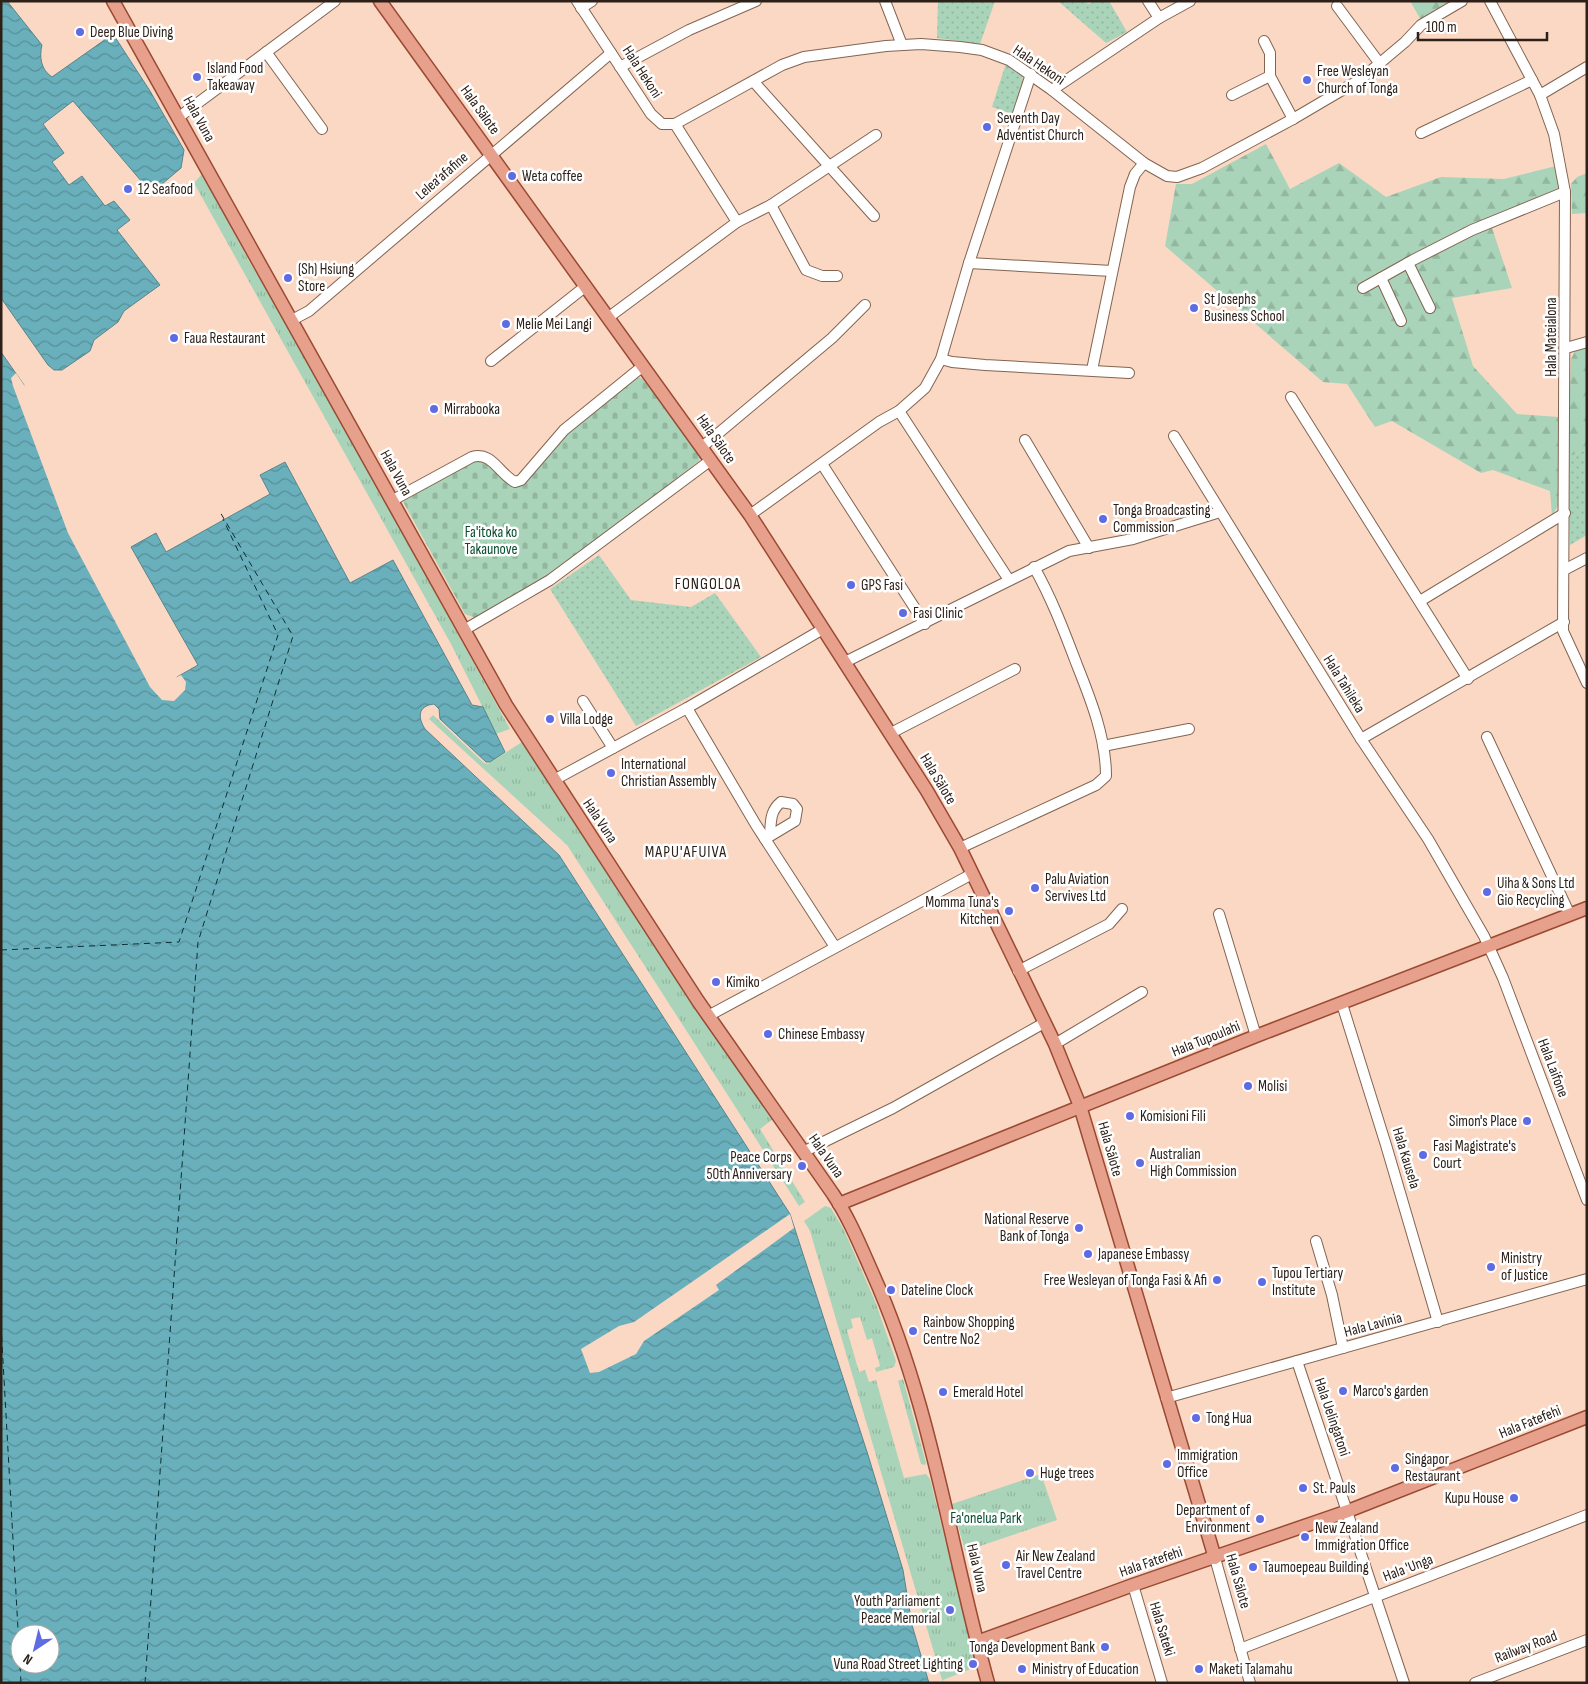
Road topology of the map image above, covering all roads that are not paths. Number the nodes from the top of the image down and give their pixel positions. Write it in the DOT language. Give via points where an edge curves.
graph roads {
  1 [pos="113,1"];
  2 [pos="335,1"];
  3 [pos="380,1"];
  4 [pos="592,1"];
  5 [pos="756,1"];
  6 [pos="885,1"];
  7 [pos="1148,1"];
  8 [pos="1190,1"];
  9 [pos="1462,1"];
  10 [pos="1490,1"];
  11 [pos="579,4"];
  12 [pos="1337,6"];
  13 [pos="1159,18"];
  14 [pos="1264,41"];
  15 [pos="902,45"];
  16 [pos="266,52"];
  17 [pos="611,52"];
  18 [pos="1380,64"];
  19 [pos="620,67"];
  20 [pos="1587,67"];
  21 [pos="1031,74"];
  22 [pos="1270,76"];
  23 [pos="1532,80"];
  24 [pos="754,82"];
  25 [pos="1052,90"];
  26 [pos="1232,95"];
  27 [pos="1540,95"];
  28 [pos="179,118"];
  29 [pos="1293,119"];
  30 [pos="675,124"];
  31 [pos="322,129"];
  32 [pos="1421,133"];
  33 [pos="876,135"];
  34 [pos="491,154"];
  35 [pos="1144,163"];
  36 [pos="829,168"];
  37 [pos="1565,192"];
  38 [pos="771,205"];
  39 [pos="874,216"];
  40 [pos="737,222"];
  41 [pos="968,263"];
  42 [pos="1408,263"];
  43 [pos="1112,271"];
  44 [pos="837,276"];
  45 [pos="1381,278"];
  46 [pos="586,286"];
  47 [pos="1363,288"];
  48 [pos="865,305"];
  49 [pos="1430,308"];
  50 [pos="609,318"];
  51 [pos="292,320"];
  52 [pos="1401,321"];
  53 [pos="1587,342"];
  54 [pos="1566,348"];
  55 [pos="941,359"];
  56 [pos="490,360"];
  57 [pos="643,366"];
  58 [pos="1092,370"];
  59 [pos="1129,373"];
  60 [pos="1291,397"];
  61 [pos="900,410"];
  62 [pos="1174,436"];
  63 [pos="1025,440"];
  64 [pos="702,447"];
  65 [pos="711,460"];
  66 [pos="822,464"];
  67 [pos="392,500"];
  68 [pos="1220,512"];
  69 [pos="1565,513"];
  70 [pos="750,515"];
  71 [pos="1089,548"];
  72 [pos="1587,558"];
  73 [pos="1034,568"];
  74 [pos="1564,570"];
  75 [pos="1009,580"];
  76 [pos="1420,601"];
  77 [pos="1564,622"];
  78 [pos="925,624"];
  79 [pos="823,629"];
  80 [pos="464,630"];
  81 [pos="1587,656"];
  82 [pos="845,662"];
  83 [pos="1577,662"];
  84 [pos="1015,669"];
  85 [pos="1468,679"];
  86 [pos="1587,683"];
  87 [pos="582,701"];
  88 [pos="687,708"];
  89 [pos="1188,729"];
  90 [pos="891,733"];
  91 [pos="1488,737"];
  92 [pos="1361,739"];
  93 [pos="1103,746"];
  94 [pos="613,748"];
  95 [pos="554,780"];
  96 [pos="960,848"];
  97 [pos="972,874"];
  98 [pos="1587,908"];
  99 [pos="1122,909"];
  100 [pos="1219,914"];
  101 [pos="1570,915"];
  102 [pos="835,947"];
  103 [pos="1489,947"];
  104 [pos="1018,971"];
  105 [pos="1142,992"];
  106 [pos="1342,1004"];
  107 [pos="708,1016"];
  108 [pos="1044,1023"];
  109 [pos="1256,1036"];
  110 [pos="1055,1044"];
  111 [pos="1080,1106"];
  112 [pos="803,1152"];
  113 [pos="1587,1200"];
  114 [pos="839,1204"];
  115 [pos="1316,1241"];
  116 [pos="1587,1279"];
  117 [pos="1438,1322"];
  118 [pos="1343,1348"];
  119 [pos="1297,1361"];
  120 [pos="1166,1398"];
  121 [pos="1587,1416"];
  122 [pos="1348,1512"];
  123 [pos="1587,1514"];
  124 [pos="1215,1558"];
  125 [pos="1133,1585"];
  126 [pos="1376,1596"];
  127 [pos="1587,1640"];
  128 [pos="978,1642"];
  129 [pos="1240,1649"];
  130 [pos="988,1683"];
  131 [pos="1162,1683"];
  132 [pos="1250,1683"];
  133 [pos="1404,1683"];
  134 [pos="1475,1683"];
  1 -- 28 [label="main road, Hala Vuna"];
  2 -- 16 [label="street"];
  3 -- 34 [label="main road, Hala Sālote"];
  4 -- 11 [label="street"];
  5 -- 19 [label="street" via="689,30"];
  6 -- 15 [label="street"];
  7 -- 13 [label="street"];
  8 -- 13 [label="street"];
  9 -- 18 [label="street, Hala Hekoni" via="1422,26"];
  10 -- 23 [label="street, Hala Mateialona"];
  11 -- 17 [label="street, Hala Hekoni"];
  12 -- 18 [label="street"];
  13 -- 25 [label="street"];
  14 -- 22 [label="street" via="1270,53"];
  15 -- 21 [label="street, Hala Hekoni" via="982,50 1009,60"];
  15 -- 24 [label="street, Hala Hekoni" via="804,57 782,64"];
  16 -- 28 [label="street"];
  16 -- 31 [label="street"];
  17 -- 19 [label="street, Hala Hekoni"];
  17 -- 34 [label="street, Lelea’afafine"];
  18 -- 29 [label="street, Hala Hekoni"];
  19 -- 30 [label="street, Hala Hekoni" via="655,120 662,124"];
  20 -- 27 [label="street"];
  21 -- 25 [label="street, Hala Hekoni"];
  21 -- 41 [label="street"];
  22 -- 26 [label="street"];
  22 -- 29 [label="street"];
  23 -- 27 [label="street, Hala Mateialona"];
  23 -- 32 [label="street"];
  24 -- 30 [label="street, Hala Hekoni"];
  24 -- 36 [label="street"];
  25 -- 35 [label="street, Hala Hekoni"];
  27 -- 37 [label="street, Hala Mateialona" via="1554,134"];
  28 -- 51 [label="main road, Hala Vuna"];
  29 -- 35 [label="street, Hala Hekoni" via="1186,175 1167,176"];
  30 -- 40 [label="street"];
  33 -- 36 [label="street"];
  34 -- 46 [label="main road, Hala Sālote"];
  34 -- 51 [label="street, Lelea’afafine" via="309,311"];
  35 -- 43 [label="street" via="1130,187"];
  36 -- 38 [label="street"];
  36 -- 39 [label="street"];
  37 -- 42 [label="street" via="1472,230"];
  37 -- 54 [label="street, Hala Mateialona"];
  38 -- 40 [label="street"];
  38 -- 44 [label="street" via="806,270 822,276"];
  40 -- 50 [label="street"];
  41 -- 43 [label="street"];
  41 -- 55 [label="street"];
  42 -- 45 [label="street"];
  42 -- 49 [label="street"];
  43 -- 58 [label="street"];
  45 -- 47 [label="street"];
  45 -- 52 [label="street"];
  46 -- 50 [label="main road, Hala Sālote"];
  46 -- 56 [label="street"];
  48 -- 64 [label="street" via="832,338"];
  50 -- 57 [label="main road, Hala Sālote"];
  51 -- 67 [label="main road, Hala Vuna"];
  53 -- 54 [label="street"];
  54 -- 69 [label="street, Hala Mateialona"];
  55 -- 58 [label="street" via="985,366"];
  55 -- 61 [label="street" via="924,388"];
  57 -- 64 [label="main road, Hala Sālote"];
  57 -- 67 [label="street" via="564,430 521,480 508,479 487,456 480,454"];
  58 -- 59 [label="street"];
  60 -- 76 [label="street"];
  61 -- 66 [label="street"];
  61 -- 75 [label="street"];
  62 -- 68 [label="street, Hala Tahileka"];
  63 -- 71 [label="street"];
  64 -- 65 [label="main road, Hala Sālote"];
  65 -- 70 [label="main road, Hala Sālote"];
  65 -- 80 [label="street" via="550,580"];
  66 -- 70 [label="street"];
  66 -- 78 [label="street"];
  67 -- 80 [label="main road, Hala Vuna"];
  68 -- 71 [label="street" via="1133,539"];
  68 -- 92 [label="street, Hala Tahileka"];
  69 -- 74 [label="street, Hala Mateialona"];
  69 -- 76 [label="street"];
  70 -- 79 [label="main road, Hala Sālote"];
  71 -- 73 [label="street" via="1069,551"];
  72 -- 74 [label="street"];
  73 -- 75 [label="street"];
  73 -- 93 [label="street" via="1052,600 1092,704"];
  74 -- 77 [label="street, Hala Mateialona"];
  75 -- 78 [label="street"];
  76 -- 85 [label="street"];
  77 -- 83 [label="street, Hala Mateialona" via="1563,631"];
  77 -- 85 [label="street"];
  78 -- 82 [label="street"];
  79 -- 82 [label="main road, Hala Sālote"];
  79 -- 88 [label="street"];
  80 -- 95 [label="main road, Hala Vuna" via="506,705"];
  81 -- 83 [label="street"];
  82 -- 90 [label="main road, Hala Sālote"];
  83 -- 86 [label="street, Hala Mateialona"];
  84 -- 90 [label="street"];
  85 -- 92 [label="street"];
  87 -- 94 [label="street"];
  88 -- 94 [label="street"];
  88 -- 102 [label="street"];
  89 -- 93 [label="street"];
  90 -- 96 [label="main road, Hala Sālote"];
  91 -- 101 [label="street"];
  92 -- 103 [label="street, Hala Tahileka" via="1428,839"];
  93 -- 96 [label="street" via="1106,776 1096,785"];
  94 -- 95 [label="street"];
  95 -- 107 [label="main road, Hala Vuna"];
  96 -- 97 [label="main road, Hala Sālote"];
  97 -- 102 [label="street"];
  97 -- 104 [label="main road, Hala Sālote"];
  98 -- 101 [label="main road, Hala Tupoulahi"];
  99 -- 104 [label="street" via="1109,924"];
  100 -- 109 [label="street"];
  101 -- 103 [label="main road, Hala Tupoulahi"];
  102 -- 107 [label="street"];
  103 -- 106 [label="main road, Hala Tupoulahi"];
  103 -- 113 [label="street, Hala Laifone"];
  104 -- 108 [label="main road, Hala Sālote"];
  105 -- 110 [label="street"];
  106 -- 109 [label="main road, Hala Tupoulahi"];
  106 -- 117 [label="street, Hala Kausela"];
  107 -- 112 [label="main road, Hala Vuna"];
  108 -- 110 [label="main road, Hala Sālote"];
  108 -- 112 [label="street" via="893,1108"];
  109 -- 111 [label="main road, Hala Tupoulahi"];
  110 -- 111 [label="main road, Hala Sālote"];
  111 -- 114 [label="main road, Hala Tupoulahi"];
  111 -- 120 [label="main road, Hala Sālote"];
  112 -- 114 [label="main road, Hala Vuna"];
  114 -- 128 [label="main road, Hala Vuna" via="888,1306 909,1367 945,1497"];
  115 -- 118 [label="street"];
  116 -- 117 [label="street, Hala Lavinia"];
  117 -- 118 [label="street, Hala Lavinia"];
  118 -- 119 [label="street, Hala Lavinia"];
  119 -- 120 [label="street, Hala Lavinia"];
  119 -- 122 [label="street, Hala Uelingatoni"];
  120 -- 124 [label="main road, Hala Sālote"];
  121 -- 122 [label="main road, Hala Fatefehi"];
  122 -- 124 [label="main road, Hala Fatefehi"];
  122 -- 126 [label="street, Hala Uelingatoni"];
  123 -- 126 [label="street, Hala 'Unga"];
  124 -- 125 [label="main road, Hala Fatefehi"];
  124 -- 129 [label="street, Hala Sālote"];
  125 -- 128 [label="main road, Hala Fatefehi"];
  125 -- 131 [label="street, Hala Sateki"];
  126 -- 129 [label="street, Hala 'Unga"];
  126 -- 133 [label="street, Hala Uelingatoni"];
  127 -- 134 [label="street, Railway Road"];
  128 -- 130 [label="main road, Hala Vuna"];
  129 -- 132 [label="street, Hala Sālote"];
}
